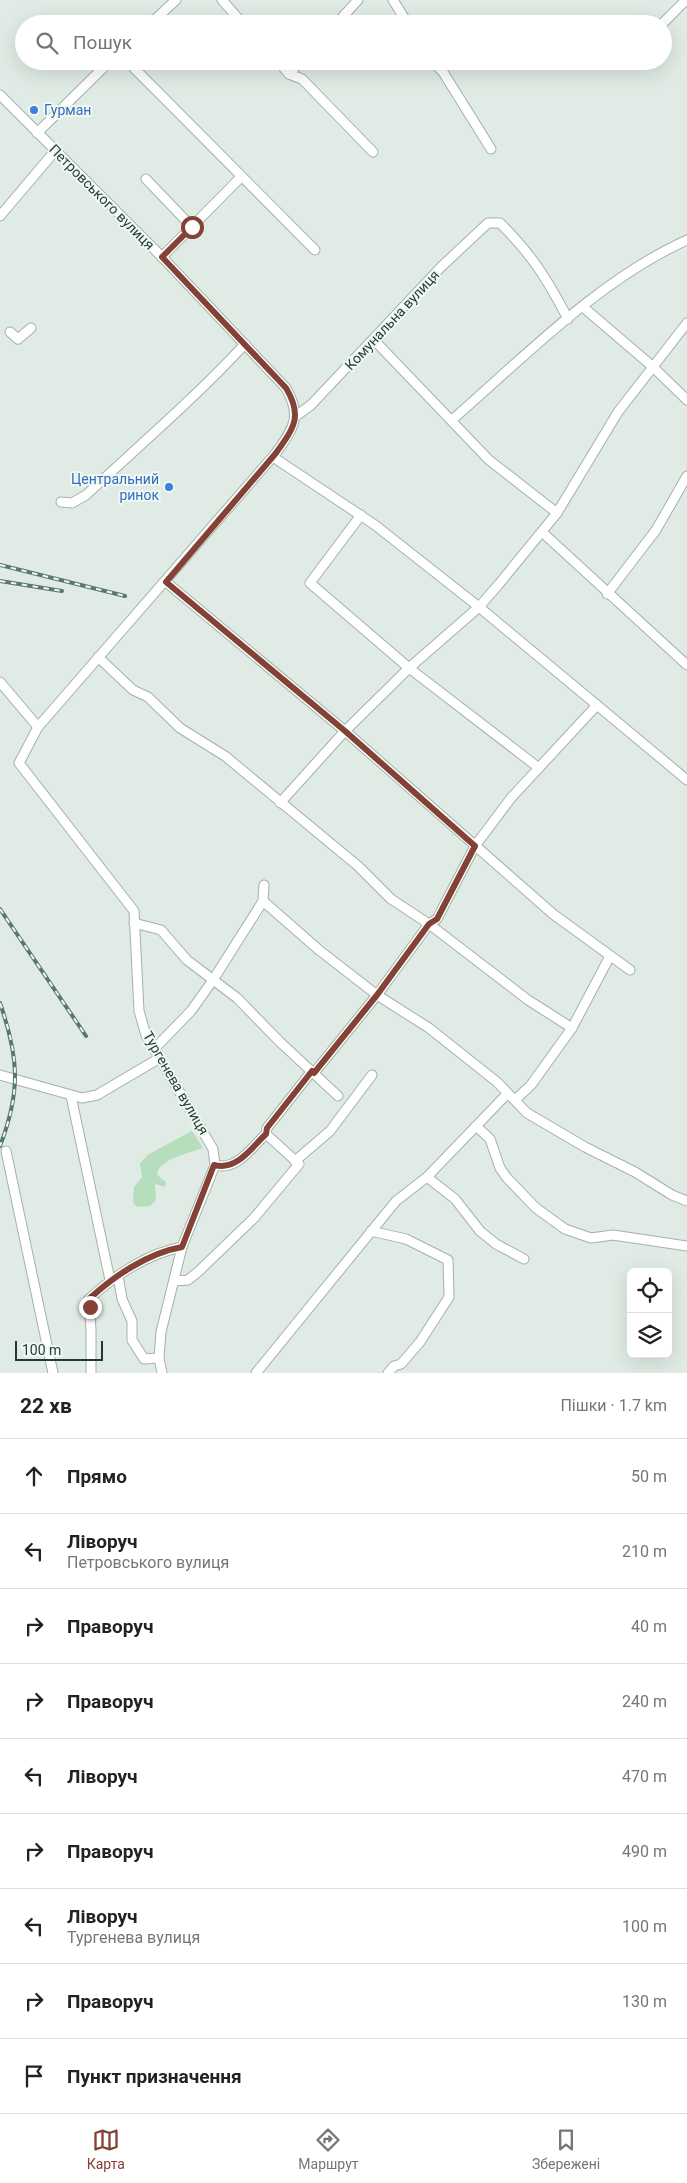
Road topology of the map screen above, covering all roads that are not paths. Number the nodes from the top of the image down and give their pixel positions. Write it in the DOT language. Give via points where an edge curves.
graph roads {
  1 [pos="176,0"];
  2 [pos="222,0"];
  3 [pos="358,0"];
  4 [pos="392,0"];
  5 [pos="686,0"];
  6 [pos="160,15"];
  7 [pos="235,15"];
  8 [pos="344,15"];
  9 [pos="402,15"];
  10 [pos="671,15"];
  11 [pos="101,70"];
  12 [pos="136,70"];
  13 [pos="286,70"];
  14 [pos="293,70"];
  15 [pos="441,70"];
  16 [pos="289,74"];
  17 [pos="0,95"];
  18 [pos="37,133"];
  19 [pos="492,149"];
  20 [pos="54,150"];
  21 [pos="372,152"];
  22 [pos="241,177"];
  23 [pos="146,179"];
  24 [pos="0,216"];
  25 [pos="192,227"];
  26 [pos="687,240"];
  27 [pos="315,250"];
  28 [pos="162,257"];
  29 [pos="584,307"];
  30 [pos="568,319"];
  31 [pos="687,323"];
  32 [pos="31,328"];
  33 [pos="10,332"];
  34 [pos="374,340"];
  35 [pos="245,344"];
  36 [pos="652,366"];
  37 [pos="687,400"];
  38 [pos="296,416"];
  39 [pos="452,420"];
  40 [pos="273,457"];
  41 [pos="687,476"];
  42 [pos="61,502"];
  43 [pos="557,513"];
  44 [pos="361,516"];
  45 [pos="542,532"];
  46 [pos="166,582"];
  47 [pos="607,594"];
  48 [pos="479,607"];
  49 [pos="98,657"];
  50 [pos="687,665"];
  51 [pos="408,668"];
  52 [pos="0,682"];
  53 [pos="597,705"];
  54 [pos="38,727"];
  55 [pos="345,731"];
  56 [pos="539,768"];
  57 [pos="687,780"];
  58 [pos="280,802"];
  59 [pos="475,846"];
  60 [pos="264,885"];
  61 [pos="263,901"];
  62 [pos="134,923"];
  63 [pos="429,924"];
  64 [pos="610,956"];
  65 [pos="630,970"];
  66 [pos="213,980"];
  67 [pos="377,995"];
  68 [pos="572,1028"];
  69 [pos="154,1049"];
  70 [pos="158,1059"];
  71 [pos="313,1072"];
  72 [pos="0,1075"];
  73 [pos="372,1075"];
  74 [pos="507,1094"];
  75 [pos="71,1096"];
  76 [pos="338,1096"];
  77 [pos="515,1100"];
  78 [pos="476,1126"];
  79 [pos="266,1134"];
  80 [pos="6,1151"];
  81 [pos="295,1161"];
  82 [pos="214,1165"];
  83 [pos="427,1177"];
  84 [pos="687,1201"];
  85 [pos="371,1231"];
  86 [pos="687,1246"];
  87 [pos="182,1247"];
  88 [pos="524,1259"];
  89 [pos="114,1278"];
  90 [pos="174,1282"];
  91 [pos="159,1358"];
  92 [pos="53,1373"];
  93 [pos="91,1373"];
  94 [pos="162,1373"];
  95 [pos="256,1373"];
  96 [pos="388,1373"];
  1 -- 6 [label="street"];
  2 -- 7 [label="street"];
  3 -- 8 [label="street"];
  4 -- 9 [label="street"];
  5 -- 10 [label="street"];
  11 -- 18 [label="street"];
  12 -- 22 [label="street"];
  13 -- 16 [label="street"];
  14 -- 16 [label="street"];
  15 -- 19 [label="street"];
  16 -- 21 [label="street" via="302,79"];
  17 -- 18 [label="street, Петровського вулиця"];
  18 -- 20 [label="street, Петровського вулиця"];
  20 -- 24 [label="street"];
  20 -- 28 [label="street, Петровського вулиця"];
  22 -- 25 [label="street"];
  22 -- 27 [label="street"];
  23 -- 25 [label="street"];
  25 -- 28 [label="street"];
  26 -- 29 [label="street" via="630,271"];
  28 -- 35 [label="street, Петровського вулиця"];
  29 -- 30 [label="street"];
  29 -- 36 [label="street"];
  30 -- 34 [label="street, Комунальна вулиця" via="545,275 526,248 500,223 488,223 441,267"];
  30 -- 39 [label="street"];
  31 -- 36 [label="street"];
  32 -- 33 [label="street" via="18,339"];
  34 -- 38 [label="street, Комунальна вулиця" via="311,405"];
  34 -- 39 [label="street"];
  35 -- 38 [label="street, Петровського вулиця" via="286,388 293,400"];
  35 -- 42 [label="street" via="204,388 86,496 72,503"];
  36 -- 37 [label="street"];
  36 -- 43 [label="street" via="618,412"];
  38 -- 40 [label="street" via="291,433"];
  39 -- 43 [label="street" via="489,460"];
  40 -- 44 [label="street"];
  40 -- 46 [label="street"];
  41 -- 47 [label="street" via="656,530"];
  43 -- 45 [label="street"];
  44 -- 48 [label="street"];
  44 -- 51 [label="street" via="310,582"];
  45 -- 47 [label="street"];
  45 -- 48 [label="street"];
  46 -- 49 [label="street"];
  46 -- 55 [label="street"];
  47 -- 50 [label="street"];
  48 -- 51 [label="street"];
  48 -- 53 [label="street"];
  49 -- 54 [label="street"];
  49 -- 58 [label="street" via="133,690 148,696 180,728 224,756"];
  51 -- 55 [label="street"];
  51 -- 56 [label="street"];
  52 -- 54 [label="street"];
  53 -- 56 [label="street"];
  53 -- 57 [label="street"];
  54 -- 62 [label="street, Тургенева вулиця" via="19,763 134,911"];
  55 -- 58 [label="street"];
  55 -- 59 [label="street"];
  56 -- 59 [label="street" via="511,798"];
  58 -- 63 [label="street" via="358,866 391,899"];
  59 -- 63 [label="street" via="437,919"];
  59 -- 64 [label="street" via="553,914"];
  60 -- 61 [label="street"];
  61 -- 66 [label="street"];
  61 -- 67 [label="street"];
  62 -- 66 [label="street" via="161,930 187,960"];
  62 -- 69 [label="street, Тургенева вулиця" via="139,1011"];
  63 -- 67 [label="street"];
  63 -- 68 [label="street" via="528,1000"];
  64 -- 65 [label="street"];
  64 -- 68 [label="street"];
  66 -- 69 [label="street" via="191,1010"];
  66 -- 71 [label="street" via="237,998"];
  67 -- 71 [label="street"];
  67 -- 74 [label="street" via="429,1028 497,1082"];
  68 -- 77 [label="street" via="531,1085"];
  69 -- 70 [label="street, Тургенева вулиця"];
  70 -- 75 [label="street" via="97,1095"];
  70 -- 82 [label="street, Тургенева вулиця" via="213,1149"];
  71 -- 76 [label="street"];
  71 -- 79 [label="street" via="267,1128"];
  72 -- 75 [label="street"];
  73 -- 81 [label="street" via="330,1131"];
  74 -- 77 [label="street"];
  74 -- 78 [label="street"];
  75 -- 89 [label="street"];
  77 -- 84 [label="street" via="527,1114"];
  78 -- 83 [label="street"];
  78 -- 86 [label="street" via="490,1139 506,1178 536,1208 565,1229 591,1238 612,1235"];
  79 -- 81 [label="street"];
  79 -- 82 [label="street" via="237,1162 224,1167"];
  80 -- 92 [label="street"];
  81 -- 90 [label="street" via="299,1164 254,1218 188,1280"];
  82 -- 87 [label="street"];
  83 -- 85 [label="street" via="396,1201"];
  83 -- 88 [label="street" via="455,1199 480,1231"];
  85 -- 95 [label="street"];
  85 -- 96 [label="street" via="406,1239 448,1260 448,1297 420,1342 401,1364"];
  87 -- 89 [label="street" via="165,1250"];
  87 -- 90 [label="street"];
  89 -- 91 [label="street" via="132,1321 132,1340 144,1358"];
  89 -- 93 [label="street" via="89,1299"];
  90 -- 91 [label="street" via="161,1332"];
  91 -- 94 [label="street"];
}
